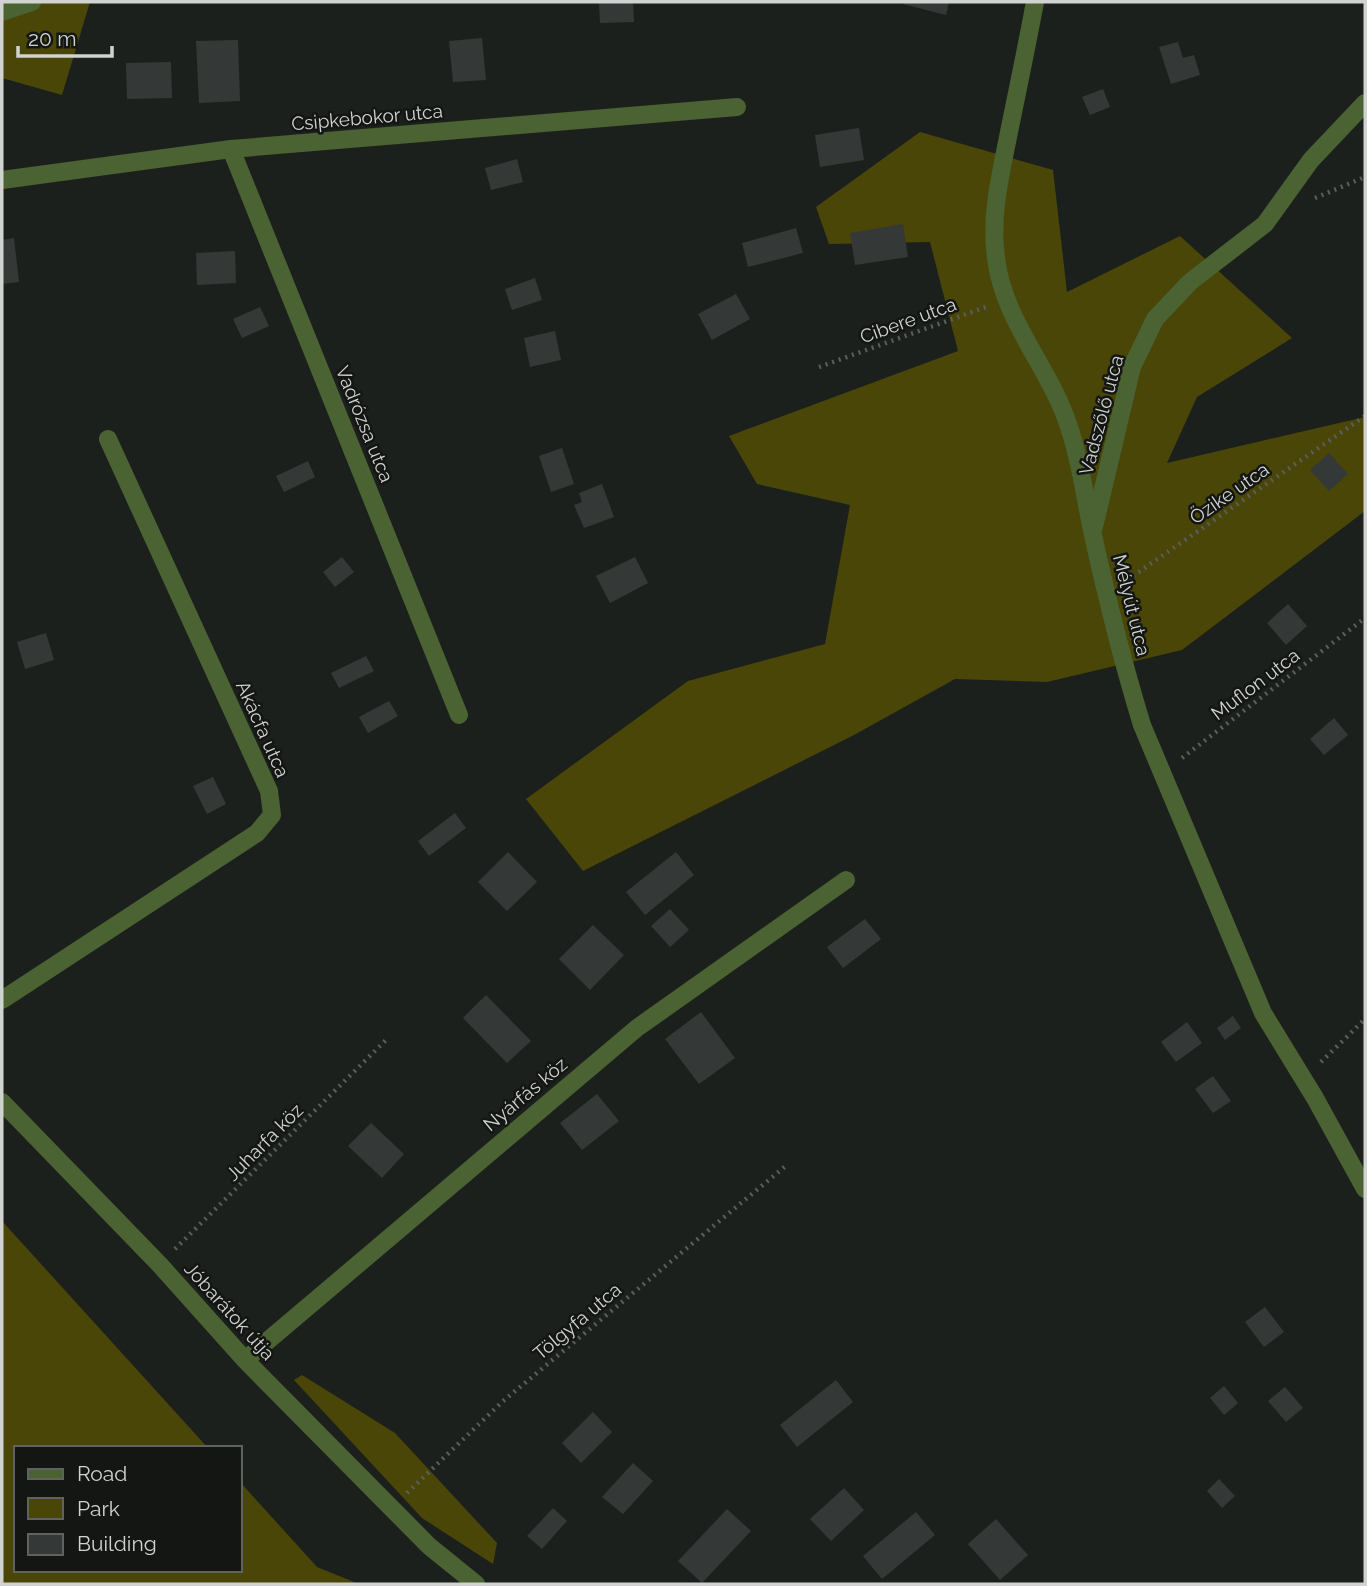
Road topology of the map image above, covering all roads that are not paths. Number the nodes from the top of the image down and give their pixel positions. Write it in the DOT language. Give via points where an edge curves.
graph roads {
  1 [pos="32,2"];
  2 [pos="1035,2"];
  3 [pos="2,12"];
  4 [pos="1365,103"];
  5 [pos="737,107"];
  6 [pos="231,149"];
  7 [pos="2,180"];
  8 [pos="108,439"];
  9 [pos="1093,534"];
  10 [pos="459,715"];
  11 [pos="846,880"];
  12 [pos="2,1000"];
  13 [pos="2,1102"];
  14 [pos="1365,1188"];
  15 [pos="245,1360"];
  16 [pos="475,1584"];
  1 -- 3 [label="street"];
  2 -- 9 [label="street, Mélyút utca" via="999,181 996,258 1019,331 1065,412"];
  4 -- 9 [label="street, Vadszőlő utca" via="1311,160 1265,224 1190,282 1155,319 1132,367"];
  5 -- 6 [label="street, Csipkebokor utca"];
  6 -- 7 [label="street, Csipkebokor utca"];
  6 -- 10 [label="street, Vadrózsa utca"];
  8 -- 12 [label="street, Akácfa utca" via="269,791 272,815 257,834"];
  9 -- 14 [label="street, Mélyút utca" via="1142,725 1263,1013"];
  11 -- 15 [label="street, Nyárfás köz" via="637,1028"];
  13 -- 15 [label="street, Jóbarátok útja"];
  15 -- 16 [label="street, Jóbarátok útja" via="429,1546"];
}
